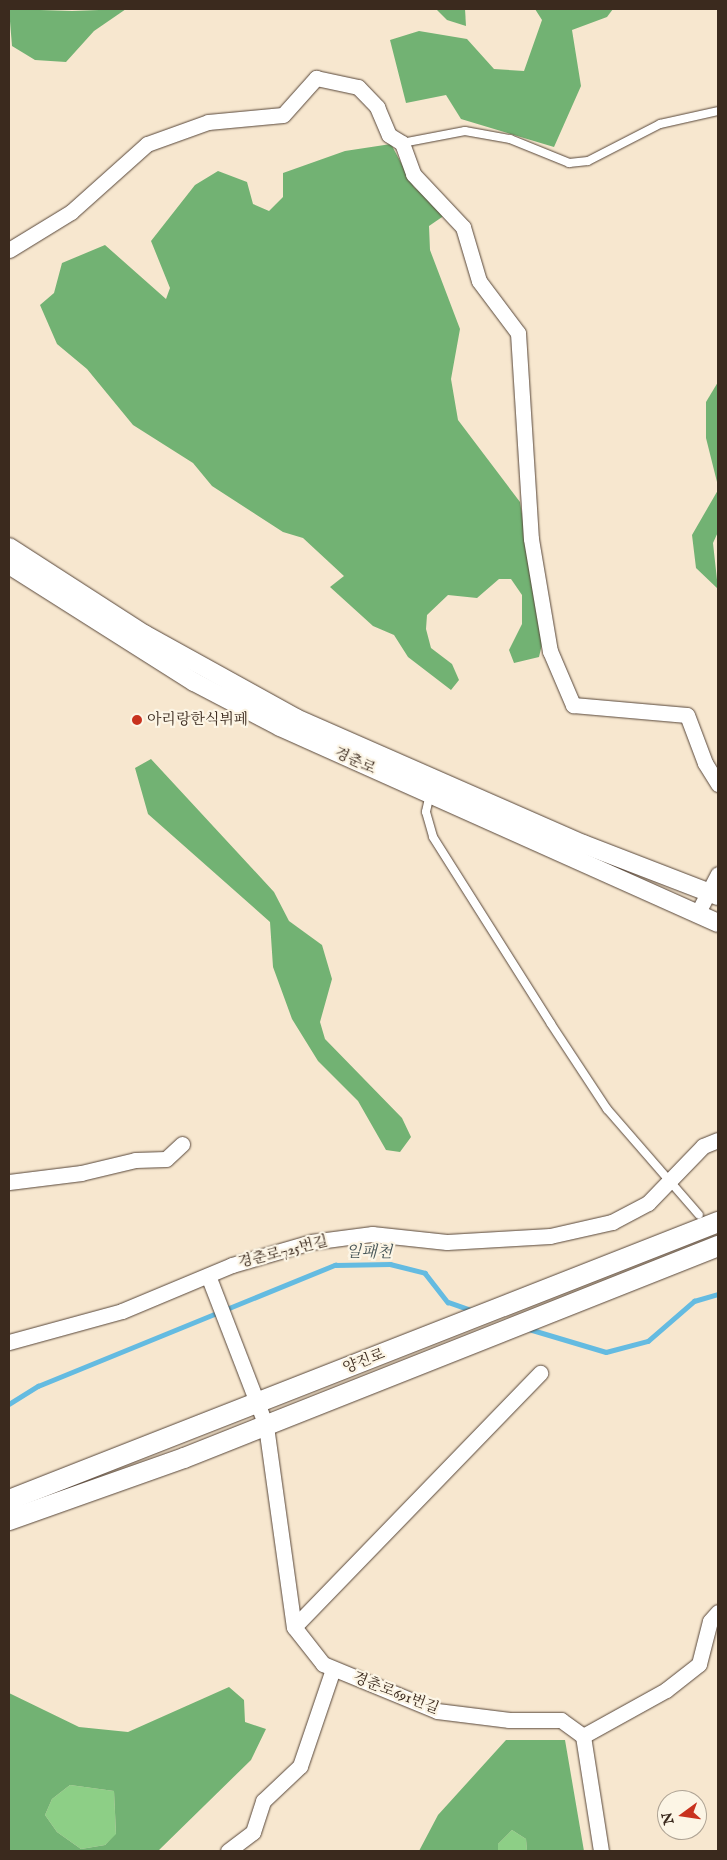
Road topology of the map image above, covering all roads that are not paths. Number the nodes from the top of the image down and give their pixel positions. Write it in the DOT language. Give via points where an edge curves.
graph roads {
  1 [pos="718,111"];
  2 [pos="402,143"];
  3 [pos="9,250"];
  4 [pos="9,547"];
  5 [pos="9,566"];
  6 [pos="718,784"];
  7 [pos="430,794"];
  8 [pos="718,874"];
  9 [pos="712,894"];
  10 [pos="697,914"];
  11 [pos="718,923"];
  12 [pos="718,1140"];
  13 [pos="182,1144"];
  14 [pos="9,1182"];
  15 [pos="669,1182"];
  16 [pos="700,1215"];
  17 [pos="718,1222"];
  18 [pos="718,1246"];
  19 [pos="210,1282"];
  20 [pos="9,1342"];
  21 [pos="540,1373"];
  22 [pos="257,1403"];
  23 [pos="266,1426"];
  24 [pos="9,1500"];
  25 [pos="9,1520"];
  26 [pos="718,1612"];
  27 [pos="294,1627"];
  28 [pos="333,1669"];
  29 [pos="584,1736"];
  30 [pos="228,1851"];
  31 [pos="601,1851"];
  1 -- 2 [label="lane" via="660,124 588,161 569,163 510,139 465,131"];
  2 -- 3 [label="street" via="389,135 377,107 358,87 316,78 283,115 208,122 147,144 71,212"];
  2 -- 6 [label="street" via="412,174 463,227 479,281 518,333 532,539 550,651 573,705 687,715 705,763"];
  4 -- 9 [label="street, 경춘로" via="144,634 296,718 574,840"];
  5 -- 7 [label="street, 경춘로" via="194,682"];
  7 -- 10 [label="street, 경춘로"];
  7 -- 15 [label="lane" via="428,824 442,852 607,1110"];
  8 -- 9 [label="street"];
  9 -- 10 [label="street"];
  10 -- 11 [label="street, 경춘로"];
  12 -- 15 [label="street, 경춘로725번길" via="703,1146"];
  13 -- 14 [label="street" via="166,1159 135,1160 81,1173"];
  15 -- 16 [label="lane"];
  15 -- 19 [label="street, 경춘로725번길" via="648,1203 612,1222 550,1236 447,1242 372,1234 311,1242 232,1265"];
  17 -- 22 [label="main road, 양진로"];
  18 -- 23 [label="main road, 양진로"];
  19 -- 20 [label="street, 경춘로725번길" via="122,1311"];
  19 -- 22 [label="street"];
  21 -- 27 [label="street"];
  22 -- 23 [label="street"];
  22 -- 24 [label="main road, 양진로"];
  23 -- 25 [label="main road, 양진로"];
  23 -- 27 [label="street"];
  26 -- 29 [label="street" via="710,1621 699,1664 666,1690"];
  27 -- 28 [label="street, 경춘로691번길" via="323,1664"];
  28 -- 29 [label="street, 경춘로691번길" via="436,1711 509,1720 561,1720"];
  28 -- 30 [label="street" via="300,1766 263,1801 254,1832"];
  29 -- 31 [label="street"];
}
